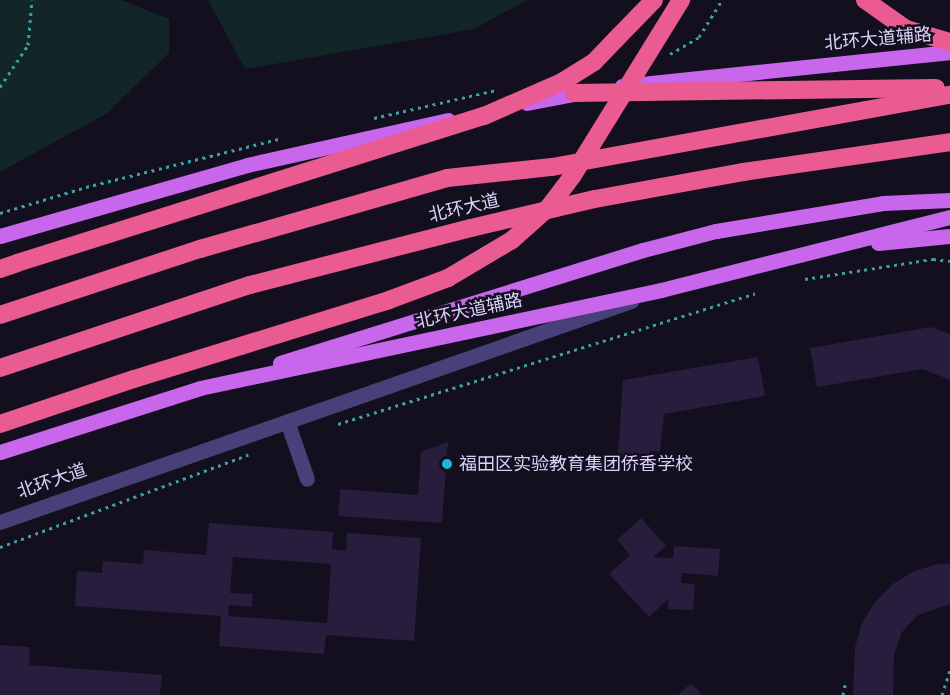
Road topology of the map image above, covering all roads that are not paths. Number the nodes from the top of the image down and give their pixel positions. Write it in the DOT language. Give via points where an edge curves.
graph roads {
  1 [pos="654,0"];
  2 [pos="681,0"];
  3 [pos="865,0"];
  4 [pos="950,42"];
  5 [pos="950,52"];
  6 [pos="950,88"];
  7 [pos="574,93"];
  8 [pos="950,95"];
  9 [pos="950,142"];
  10 [pos="950,200"];
  11 [pos="950,217"];
  12 [pos="0,236"];
  13 [pos="950,236"];
  14 [pos="821,249"];
  15 [pos="9,266"];
  16 [pos="661,290"];
  17 [pos="0,315"];
  18 [pos="0,368"];
  19 [pos="200,388"];
  20 [pos="286,420"];
  21 [pos="0,424"];
  22 [pos="0,452"];
  23 [pos="307,479"];
  24 [pos="0,522"];
  1 -- 15 [label="highway, bridge" via="594,62 562,82 484,116"];
  2 -- 21 [label="highway, bridge" via="573,175 549,207 512,240 448,278 389,300"];
  3 -- 4 [label="highway" via="906,29"];
  5 -- 7 [label="main road, 北环大道辅路" via="800,64"];
  6 -- 7 [label="highway"];
  7 -- 12 [label="main road, 北环大道辅路" via="247,165"];
  8 -- 17 [label="highway, 北环大道" via="552,166 447,178 223,242"];
  9 -- 18 [label="highway, 北环大道" via="743,172 595,199 460,230 250,285"];
  10 -- 19 [label="main road" via="883,203 716,231"];
  11 -- 14 [label="main road, 北环大道辅路"];
  13 -- 14 [label="main road"];
  14 -- 16 [label="main road, 北环大道辅路"];
  16 -- 19 [label="main road, 北环大道辅路"];
  16 -- 20 [label="street, 北环大道"];
  19 -- 22 [label="main road, 北环大道辅路"];
  20 -- 23 [label="street"];
  20 -- 24 [label="street, 北环大道"];
}
